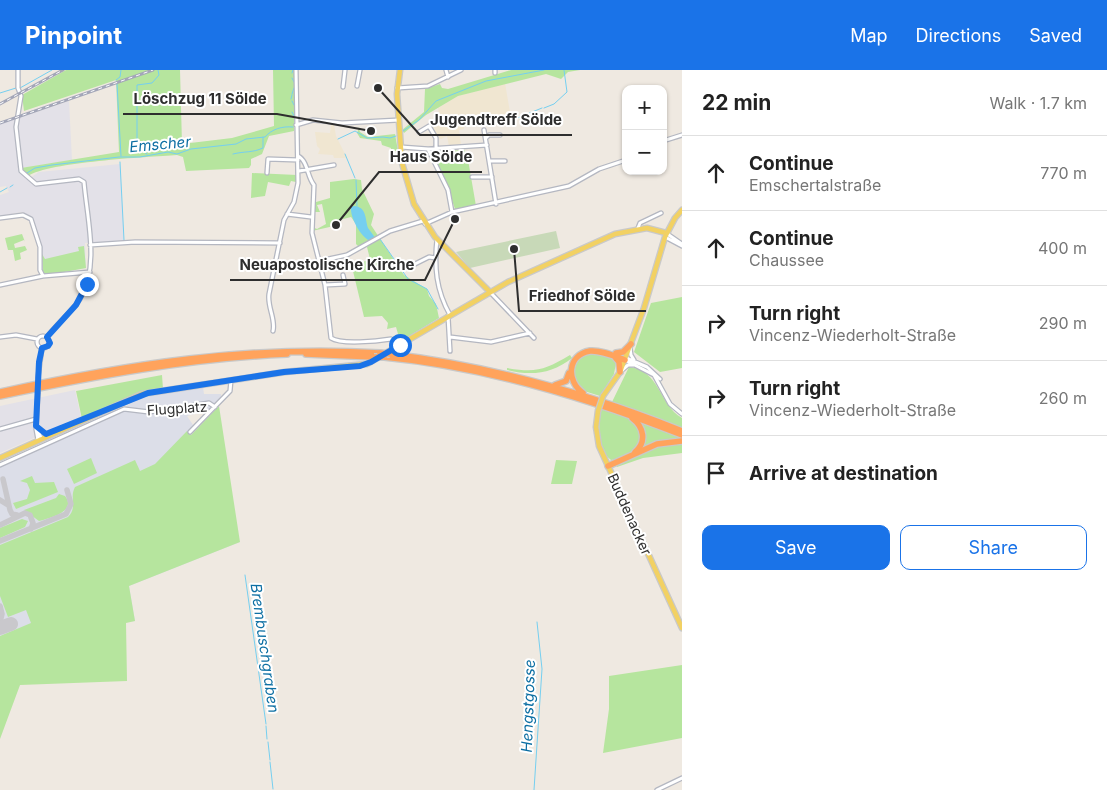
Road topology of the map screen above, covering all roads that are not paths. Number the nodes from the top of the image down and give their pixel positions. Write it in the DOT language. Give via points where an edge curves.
graph roads {
  1 [pos="18,70"];
  2 [pos="296,70"];
  3 [pos="345,70"];
  4 [pos="360,70"];
  5 [pos="400,70"];
  6 [pos="446,70"];
  7 [pos="461,70"];
  8 [pos="448,77"];
  9 [pos="356,86"];
  10 [pos="343,87"];
  11 [pos="397,88"];
  12 [pos="398,120"];
  13 [pos="296,125"];
  14 [pos="484,130"];
  15 [pos="419,132"];
  16 [pos="500,135"];
  17 [pos="682,135"];
  18 [pos="485,138"];
  19 [pos="667,140"];
  20 [pos="486,146"];
  21 [pos="401,147"];
  22 [pos="428,149"];
  23 [pos="436,149"];
  24 [pos="298,158"];
  25 [pos="489,161"];
  26 [pos="506,161"];
  27 [pos="622,161"];
  28 [pos="334,165"];
  29 [pos="306,169"];
  30 [pos="299,171"];
  31 [pos="268,172"];
  32 [pos="472,177"];
  33 [pos="492,177"];
  34 [pos="496,204"];
  35 [pos="682,210"];
  36 [pos="452,212"];
  37 [pos="661,213"];
  38 [pos="287,214"];
  39 [pos="311,217"];
  40 [pos="0,218"];
  41 [pos="424,222"];
  42 [pos="638,228"];
  43 [pos="666,235"];
  44 [pos="437,238"];
  45 [pos="280,242"];
  46 [pos="90,245"];
  47 [pos="682,245"];
  48 [pos="436,258"];
  49 [pos="319,261"];
  50 [pos="408,262"];
  51 [pos="90,272"];
  52 [pos="343,275"];
  53 [pos="43,276"];
  54 [pos="0,285"];
  55 [pos="325,285"];
  56 [pos="490,292"];
  57 [pos="449,315"];
  58 [pos="273,331"];
  59 [pos="530,334"];
  60 [pos="0,336"];
  61 [pos="47,337"];
  62 [pos="450,337"];
  63 [pos="534,338"];
  64 [pos="37,339"];
  65 [pos="631,344"];
  66 [pos="400,345"];
  67 [pos="42,348"];
  68 [pos="450,352"];
  69 [pos="382,355"];
  70 [pos="615,355"];
  71 [pos="625,359"];
  72 [pos="635,363"];
  73 [pos="620,372"];
  74 [pos="231,380"];
  75 [pos="552,385"];
  76 [pos="0,392"];
  77 [pos="0,396"];
  78 [pos="592,398"];
  79 [pos="215,407"];
  80 [pos="626,414"];
  81 [pos="682,414"];
  82 [pos="36,419"];
  83 [pos="36,426"];
  84 [pos="0,429"];
  85 [pos="39,431"];
  86 [pos="682,431"];
  87 [pos="190,432"];
  88 [pos="50,435"];
  89 [pos="682,435"];
  90 [pos="40,439"];
  91 [pos="682,441"];
  92 [pos="0,458"];
  93 [pos="608,464"];
  94 [pos="0,465"];
  95 [pos="682,628"];
  96 [pos="682,778"];
  97 [pos="658,790"];
  1 -- 46 [label="street" via="21,96 16,127 20,169 36,184 83,180"];
  2 -- 13 [label="street"];
  3 -- 10 [label="street"];
  4 -- 9 [label="street"];
  5 -- 11 [label="main road"];
  6 -- 8 [label="street"];
  7 -- 8 [label="street"];
  8 -- 11 [label="street" via="428,86"];
  11 -- 12 [label="main road"];
  12 -- 13 [label="street" via="313,120"];
  12 -- 21 [label="main road"];
  13 -- 24 [label="street"];
  14 -- 18 [label="street"];
  15 -- 23 [label="street" via="429,126 436,138"];
  16 -- 18 [label="street"];
  17 -- 19 [label="street"];
  18 -- 20 [label="street"];
  20 -- 23 [label="street"];
  20 -- 25 [label="street"];
  21 -- 22 [label="street"];
  21 -- 41 [label="main road" via="405,177"];
  22 -- 23 [label="street"];
  22 -- 36 [label="street" via="448,190"];
  24 -- 29 [label="street" via="302,158"];
  24 -- 30 [label="street"];
  24 -- 31 [label="street" via="268,157"];
  25 -- 26 [label="street"];
  25 -- 33 [label="street"];
  27 -- 34 [label="street" via="599,169 569,186"];
  28 -- 29 [label="street"];
  29 -- 30 [label="street"];
  29 -- 39 [label="street" via="314,190 315,204"];
  30 -- 38 [label="street" via="295,198"];
  32 -- 33 [label="street"];
  33 -- 34 [label="street"];
  34 -- 36 [label="street"];
  35 -- 43 [label="main road, Buddenacker"];
  36 -- 41 [label="street"];
  37 -- 42 [label="street" via="640,223"];
  38 -- 39 [label="street"];
  38 -- 45 [label="street"];
  39 -- 49 [label="street"];
  40 -- 53 [label="street" via="23,215 31,219 40,247"];
  41 -- 44 [label="main road"];
  41 -- 49 [label="street" via="390,231 347,255"];
  42 -- 43 [label="main road"];
  42 -- 56 [label="main road" via="615,234"];
  43 -- 47 [label="street"];
  43 -- 65 [label="main road, Buddenacker"];
  44 -- 48 [label="street"];
  44 -- 56 [label="main road"];
  45 -- 46 [label="street"];
  45 -- 58 [label="street" via="268,300"];
  46 -- 51 [label="street"];
  48 -- 50 [label="street" via="429,257 409,267"];
  48 -- 57 [label="street" via="438,288"];
  49 -- 55 [label="street"];
  51 -- 53 [label="street"];
  51 -- 61 [label="street" via="79,300"];
  52 -- 55 [label="street" via="345,284"];
  53 -- 54 [label="street"];
  55 -- 66 [label="street" via="332,339 376,341 390,338"];
  56 -- 57 [label="main road"];
  56 -- 59 [label="street"];
  57 -- 62 [label="street"];
  57 -- 66 [label="main road"];
  59 -- 62 [label="street" via="491,342"];
  59 -- 63 [label="street"];
  60 -- 64 [label="street"];
  61 -- 64 [label="street"];
  61 -- 67 [label="street" via="49,345"];
  62 -- 68 [label="street"];
  64 -- 67 [label="street" via="37,345"];
  65 -- 70 [label="highway"];
  65 -- 71 [label="main road, Buddenacker"];
  65 -- 72 [label="street" via="630,354"];
  66 -- 74 [label="main road" via="360,366"];
  67 -- 82 [label="street, bridge"];
  69 -- 75 [label="highway, bridge" via="467,364"];
  69 -- 76 [label="highway" via="290,350 205,356 113,369"];
  69 -- 77 [label="highway, bridge" via="302,354 206,360 97,376"];
  69 -- 80 [label="highway" via="505,377"];
  70 -- 71 [label="highway"];
  70 -- 73 [label="highway"];
  70 -- 75 [label="highway" via="596,349 582,352 571,361 566,381"];
  70 -- 78 [label="highway" via="590,351 573,362 572,381"];
  71 -- 72 [label="street"];
  71 -- 73 [label="main road, Buddenacker"];
  72 -- 73 [label="street"];
  72 -- 81 [label="street" via="654,375 670,404"];
  73 -- 93 [label="main road, Buddenacker, bridge" via="603,396 598,411 597,439"];
  74 -- 79 [label="street" via="231,389"];
  74 -- 88 [label="main road" via="136,396"];
  75 -- 78 [label="highway"];
  78 -- 86 [label="highway"];
  79 -- 87 [label="street"];
  79 -- 94 [label="street, Flugplatz" via="209,403 149,412 124,409"];
  80 -- 89 [label="highway"];
  80 -- 93 [label="highway" via="641,428 641,444 632,454"];
  82 -- 83 [label="street"];
  82 -- 84 [label="street"];
  83 -- 85 [label="street"];
  83 -- 90 [label="street"];
  85 -- 88 [label="street"];
  85 -- 90 [label="street"];
  88 -- 90 [label="main road"];
  90 -- 92 [label="main road"];
  91 -- 93 [label="highway" via="657,444"];
  93 -- 95 [label="main road, Buddenacker"];
  96 -- 97 [label="street"];
}
